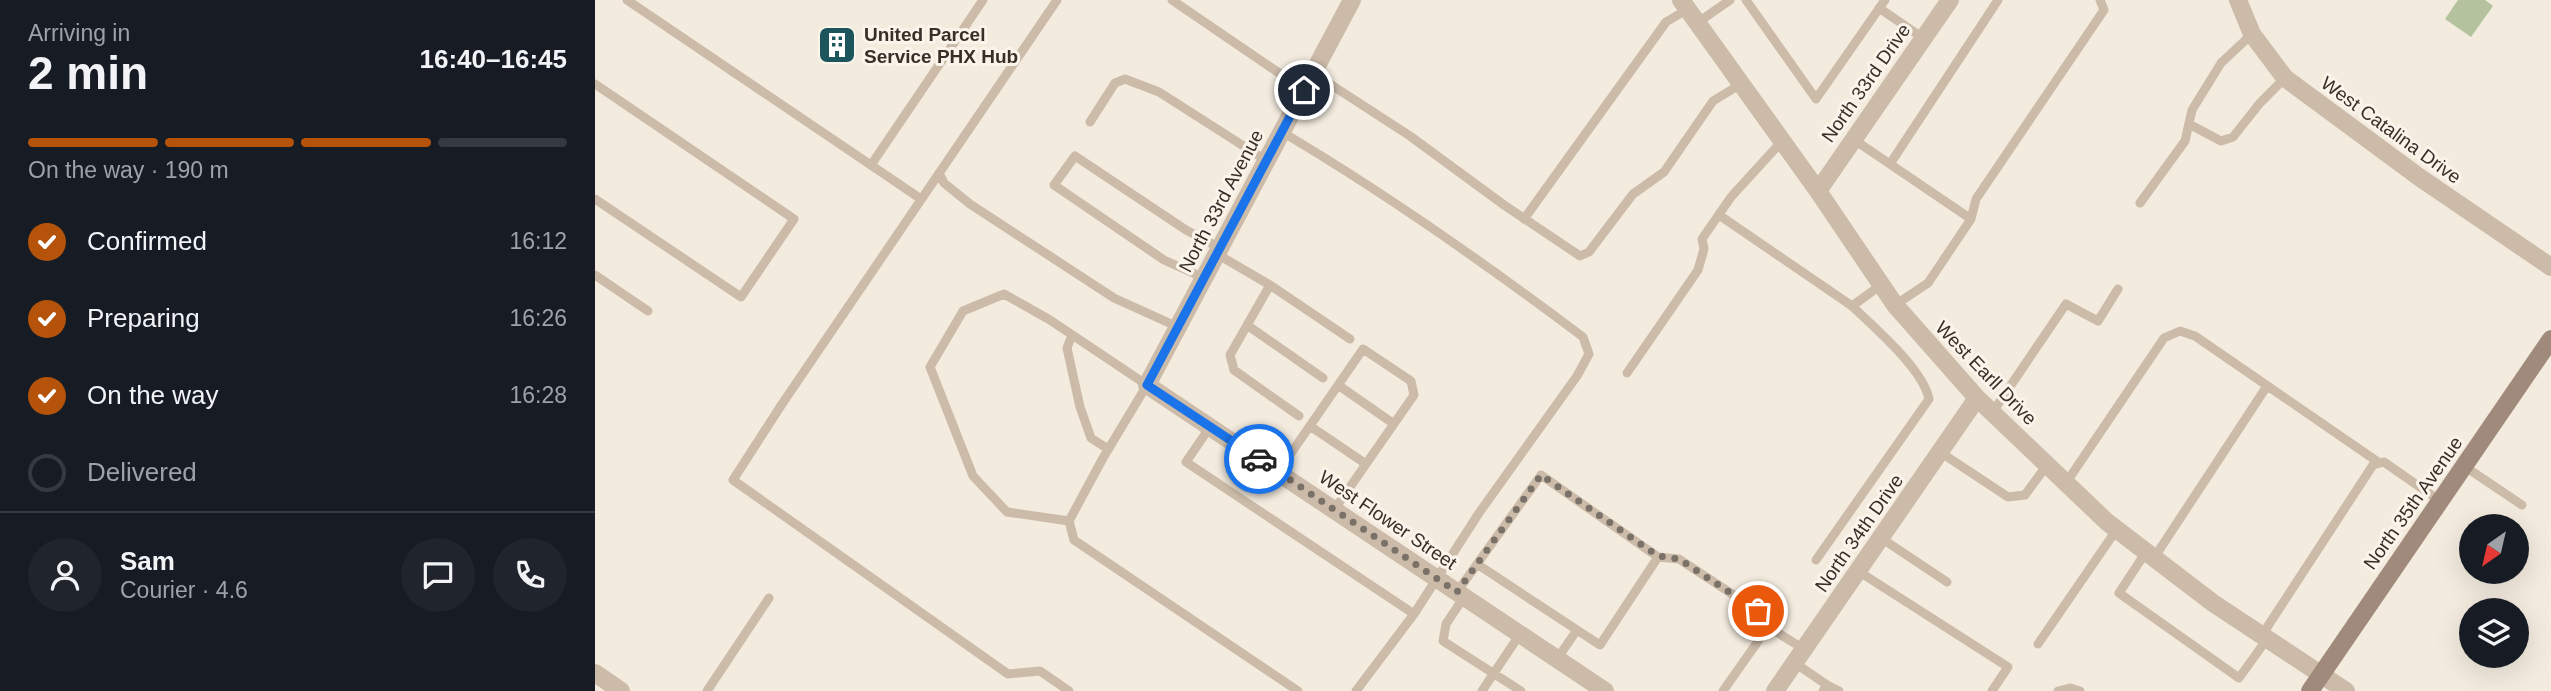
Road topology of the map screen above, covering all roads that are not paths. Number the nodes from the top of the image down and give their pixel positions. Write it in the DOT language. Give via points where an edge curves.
graph roads {
  1 [pos="627,0"];
  2 [pos="983,0"];
  3 [pos="1057,0"];
  4 [pos="1172,0"];
  5 [pos="1352,0"];
  6 [pos="1730,0"];
  7 [pos="1747,0"];
  8 [pos="1950,0"];
  9 [pos="1998,0"];
  10 [pos="2100,0"];
  11 [pos="2238,0"];
  12 [pos="1882,4"];
  13 [pos="1689,11"];
  14 [pos="2252,34"];
  15 [pos="1923,38"];
  16 [pos="1313,73"];
  17 [pos="2285,78"];
  18 [pos="595,84"];
  19 [pos="1741,84"];
  20 [pos="1304,90"];
  21 [pos="1090,122"];
  22 [pos="2189,124"];
  23 [pos="1282,132"];
  24 [pos="1853,139"];
  25 [pos="1782,141"];
  26 [pos="1267,160"];
  27 [pos="1890,164"];
  28 [pos="871,165"];
  29 [pos="939,173"];
  30 [pos="1818,191"];
  31 [pos="595,199"];
  32 [pos="921,199"];
  33 [pos="2140,203"];
  34 [pos="1719,215"];
  35 [pos="1524,219"];
  36 [pos="1971,219"];
  37 [pos="1219,251"];
  38 [pos="2551,267"];
  39 [pos="595,276"];
  40 [pos="1204,278"];
  41 [pos="1270,285"];
  42 [pos="1881,285"];
  43 [pos="2118,289"];
  44 [pos="1895,305"];
  45 [pos="1852,306"];
  46 [pos="648,311"];
  47 [pos="1247,325"];
  48 [pos="1178,327"];
  49 [pos="1072,335"];
  50 [pos="1350,339"];
  51 [pos="2551,339"];
  52 [pos="1627,373"];
  53 [pos="1323,378"];
  54 [pos="1147,385"];
  55 [pos="1338,385"];
  56 [pos="2267,386"];
  57 [pos="1977,398"];
  58 [pos="1992,413"];
  59 [pos="1299,416"];
  60 [pos="1394,424"];
  61 [pos="1310,426"];
  62 [pos="1210,427"];
  63 [pos="1108,449"];
  64 [pos="1940,452"];
  65 [pos="2378,462"];
  66 [pos="1366,464"];
  67 [pos="2047,465"];
  68 [pos="2464,466"];
  69 [pos="1278,472"];
  70 [pos="2066,483"];
  71 [pos="2440,500"];
  72 [pos="2522,505"];
  73 [pos="1334,510"];
  74 [pos="1069,521"];
  75 [pos="2117,529"];
  76 [pos="1881,538"];
  77 [pos="2150,555"];
  78 [pos="1658,556"];
  79 [pos="1816,560"];
  80 [pos="1477,564"];
  81 [pos="1858,570"];
  82 [pos="1436,578"];
  83 [pos="1947,582"];
  84 [pos="1461,594"];
  85 [pos="768,598"];
  86 [pos="1414,614"];
  87 [pos="1768,627"];
  88 [pos="1577,630"];
  89 [pos="1520,634"];
  90 [pos="2264,637"];
  91 [pos="2038,644"];
  92 [pos="1799,656"];
  93 [pos="1557,659"];
  94 [pos="595,673"];
  95 [pos="1494,673"];
  96 [pos="2322,674"];
  97 [pos="1825,688"];
  98 [pos="621,691"];
  99 [pos="707,691"];
  100 [pos="1069,691"];
  101 [pos="1298,691"];
  102 [pos="1356,691"];
  103 [pos="1482,691"];
  104 [pos="1521,691"];
  105 [pos="1605,691"];
  106 [pos="1723,691"];
  107 [pos="1775,691"];
  108 [pos="1839,691"];
  109 [pos="1991,691"];
  110 [pos="2058,691"];
  111 [pos="2080,691"];
  112 [pos="2311,691"];
  113 [pos="2346,691"];
  1 -- 28 [label="lane"];
  2 -- 28 [label="lane"];
  3 -- 29 [label="lane"];
  4 -- 20 [label="lane"];
  5 -- 16 [label="street, North 33rd Avenue"];
  6 -- 13 [label="lane"];
  7 -- 12 [label="lane" via="1816,99"];
  8 -- 15 [label="street, North 33rd Drive"];
  9 -- 27 [label="lane"];
  10 -- 36 [label="lane" via="2104,10 1976,199"];
  11 -- 14 [label="street, West Catalina Drive"];
  12 -- 15 [label="lane"];
  13 -- 19 [label="street, West Earll Drive"];
  13 -- 35 [label="lane" via="1665,22"];
  14 -- 17 [label="street, West Catalina Drive"];
  14 -- 22 [label="lane" via="2221,63 2192,110"];
  15 -- 24 [label="street, North 33rd Drive"];
  16 -- 20 [label="street, North 33rd Avenue"];
  16 -- 35 [label="lane" via="1411,136"];
  17 -- 22 [label="lane" via="2233,137 2221,141"];
  17 -- 38 [label="street, West Catalina Drive"];
  18 -- 31 [label="lane" via="795,219 741,297"];
  19 -- 25 [label="street, West Earll Drive"];
  19 -- 35 [label="lane" via="1713,100 1664,172 1633,194 1589,252 1580,256"];
  20 -- 23 [label="street, North 33rd Avenue"];
  21 -- 26 [label="lane" via="1115,83 1125,79 1159,92"];
  22 -- 33 [label="lane" via="2185,141"];
  23 -- 26 [label="street, North 33rd Avenue"];
  23 -- 82 [label="lane" via="1484,263 1583,337 1589,354"];
  24 -- 27 [label="lane"];
  24 -- 30 [label="street, North 33rd Drive"];
  25 -- 30 [label="street, West Earll Drive"];
  25 -- 34 [label="lane"];
  26 -- 37 [label="street, North 33rd Avenue"];
  27 -- 36 [label="lane"];
  28 -- 32 [label="lane"];
  29 -- 32 [label="lane"];
  29 -- 48 [label="lane" via="944,183 970,204 1114,298"];
  30 -- 42 [label="street, West Earll Drive"];
  32 -- 100 [label="lane" via="733,480 1007,674 1040,671"];
  34 -- 45 [label="lane"];
  34 -- 52 [label="lane" via="1702,239 1698,270"];
  36 -- 44 [label="lane" via="1928,284"];
  37 -- 40 [label="street, North 33rd Avenue"];
  37 -- 40 [label="lane" via="1075,156 1054,185 1164,260"];
  37 -- 41 [label="lane"];
  39 -- 46 [label="lane"];
  40 -- 48 [label="street, North 33rd Avenue"];
  41 -- 47 [label="lane"];
  41 -- 50 [label="lane"];
  42 -- 44 [label="street, West Earll Drive"];
  42 -- 45 [label="lane"];
  43 -- 58 [label="lane" via="2098,321 2066,304"];
  44 -- 57 [label="street, West Earll Drive"];
  45 -- 79 [label="lane" via="1926,385 1929,398"];
  47 -- 53 [label="lane"];
  47 -- 59 [label="lane" via="1230,355 1234,370"];
  48 -- 54 [label="street, North 33rd Avenue"];
  49 -- 54 [label="lane"];
  49 -- 63 [label="lane" via="1067,348 1080,407 1091,438"];
  49 -- 74 [label="lane" via="1004,293 963,311 930,367 973,476 1007,512"];
  51 -- 68 [label="main road, North 35th Avenue"];
  54 -- 62 [label="street, West Flower Street"];
  54 -- 63 [label="lane"];
  55 -- 60 [label="lane"];
  55 -- 60 [label="lane" via="1363,349 1411,382 1414,394"];
  55 -- 61 [label="lane"];
  56 -- 65 [label="lane"];
  56 -- 70 [label="lane" via="2195,336 2174,332 2164,338"];
  56 -- 77 [label="lane"];
  57 -- 58 [label="street, West Earll Drive"];
  57 -- 64 [label="street, North 34th Drive"];
  58 -- 67 [label="street, West Earll Drive"];
  60 -- 66 [label="lane"];
  61 -- 66 [label="lane"];
  61 -- 69 [label="lane"];
  62 -- 69 [label="street, West Flower Street"];
  62 -- 86 [label="lane" via="1186,462"];
  63 -- 74 [label="lane"];
  64 -- 67 [label="lane" via="2008,497 2025,495"];
  64 -- 76 [label="street, North 34th Drive"];
  65 -- 71 [label="lane"];
  65 -- 90 [label="lane"];
  66 -- 73 [label="lane"];
  67 -- 70 [label="street, West Earll Drive"];
  68 -- 71 [label="main road, North 35th Avenue"];
  68 -- 72 [label="lane"];
  69 -- 73 [label="street, West Flower Street"];
  70 -- 75 [label="street, West Earll Drive"];
  71 -- 96 [label="main road, North 35th Avenue"];
  73 -- 82 [label="street, West Flower Street"];
  74 -- 101 [label="lane" via="1073,540"];
  75 -- 77 [label="street, West Earll Drive"];
  75 -- 91 [label="lane"];
  76 -- 81 [label="street, North 34th Drive"];
  76 -- 83 [label="lane"];
  77 -- 90 [label="street, West Earll Drive"];
  77 -- 90 [label="lane" via="2119,593 2239,678"];
  78 -- 80 [label="lane" via="1541,475"];
  78 -- 87 [label="lane" via="1679,559 1758,611"];
  78 -- 88 [label="lane" via="1600,645"];
  80 -- 84 [label="lane"];
  80 -- 88 [label="lane"];
  81 -- 92 [label="street, North 34th Drive"];
  81 -- 109 [label="lane" via="2008,667"];
  82 -- 84 [label="street, West Flower Street"];
  82 -- 86 [label="lane"];
  84 -- 89 [label="street, West Flower Street"];
  84 -- 95 [label="lane" via="1443,641"];
  85 -- 99 [label="lane"];
  86 -- 102 [label="lane"];
  87 -- 92 [label="lane"];
  87 -- 106 [label="lane"];
  88 -- 93 [label="lane"];
  89 -- 93 [label="street, West Flower Street"];
  89 -- 95 [label="lane"];
  90 -- 96 [label="street, West Earll Drive"];
  92 -- 97 [label="lane"];
  92 -- 107 [label="street, North 34th Drive"];
  93 -- 105 [label="street, West Flower Street"];
  94 -- 98 [label="street"];
  95 -- 103 [label="lane"];
  95 -- 104 [label="lane"];
  96 -- 112 [label="main road, North 35th Avenue"];
  96 -- 113 [label="street, West Earll Drive"];
  97 -- 108 [label="lane"];
  110 -- 111 [label="lane"];
}
